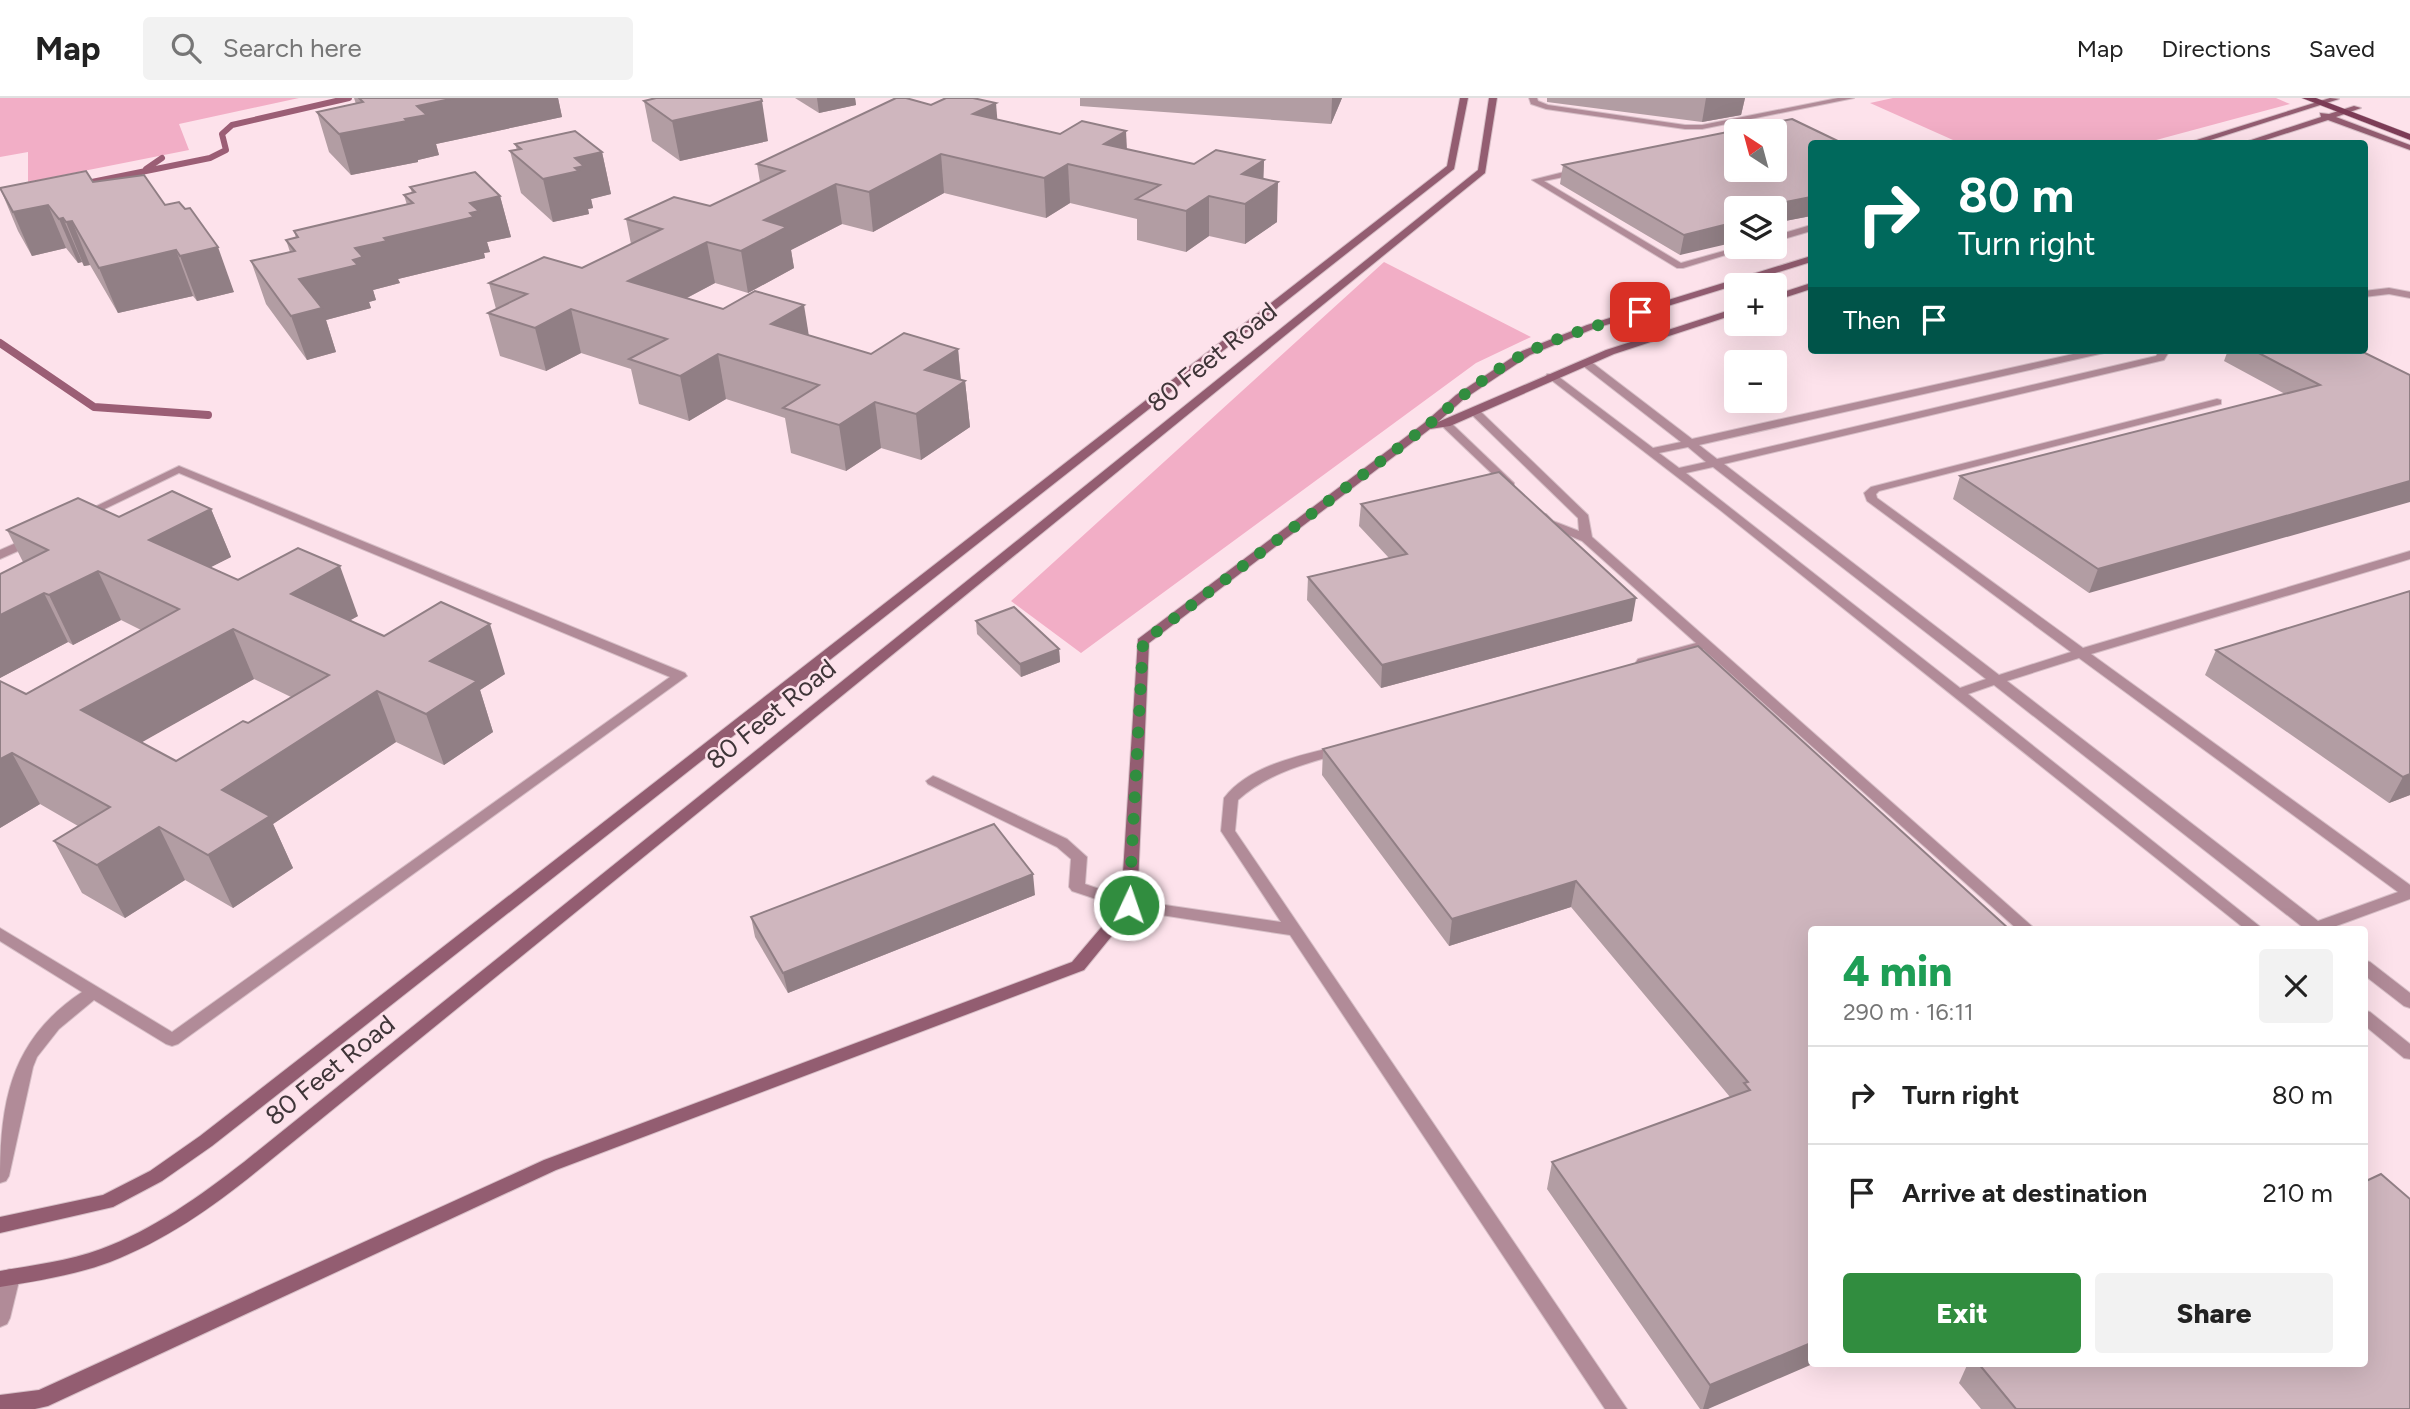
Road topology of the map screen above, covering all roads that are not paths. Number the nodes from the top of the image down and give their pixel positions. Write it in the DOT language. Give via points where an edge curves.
graph roads {
  1 [pos="1465,98"];
  2 [pos="1493,98"];
  3 [pos="1533,98"];
  4 [pos="1850,98"];
  5 [pos="2333,99"];
  6 [pos="2306,103"];
  7 [pos="2322,103"];
  8 [pos="2357,108"];
  9 [pos="2343,111"];
  10 [pos="2326,116"];
  11 [pos="2410,127"];
  12 [pos="2410,137"];
  13 [pos="2207,138"];
  14 [pos="2201,140"];
  15 [pos="2213,140"];
  16 [pos="2255,140"];
  17 [pos="2410,148"];
  18 [pos="1590,169"];
  19 [pos="1808,230"];
  20 [pos="1787,235"];
  21 [pos="1724,254"];
  22 [pos="1808,260"];
  23 [pos="1808,287"];
  24 [pos="1787,294"];
  25 [pos="2368,294"];
  26 [pos="2410,295"];
  27 [pos="1724,314"];
  28 [pos="2086,354"];
  29 [pos="2162,354"];
  30 [pos="1586,363"];
  31 [pos="1551,376"];
  32 [pos="2217,402"];
  33 [pos="1475,412"];
  34 [pos="1446,424"];
  35 [pos="1427,426"];
  36 [pos="1690,444"];
  37 [pos="1651,452"];
  38 [pos="1716,464"];
  39 [pos="1677,472"];
  40 [pos="1520,495"];
  41 [pos="1530,505"];
  42 [pos="71,521"];
  43 [pos="48,532"];
  44 [pos="1586,538"];
  45 [pos="0,555"];
  46 [pos="2410,555"];
  47 [pos="1705,644"];
  48 [pos="2080,653"];
  49 [pos="1626,667"];
  50 [pos="1999,682"];
  51 [pos="1958,693"];
  52 [pos="1360,744"];
  53 [pos="933,781"];
  54 [pos="2410,893"];
  55 [pos="1129,905"];
  56 [pos="2024,926"];
  57 [pos="2251,926"];
  58 [pos="2312,926"];
  59 [pos="2324,926"];
  60 [pos="1295,930"];
  61 [pos="0,934"];
  62 [pos="2368,968"];
  63 [pos="94,992"];
  64 [pos="2410,1002"];
  65 [pos="2368,1019"];
  66 [pos="2410,1053"];
  67 [pos="0,1176"];
  68 [pos="0,1225"];
  69 [pos="5,1278"];
  70 [pos="0,1318"];
  71 [pos="40,1404"];
  72 [pos="0,1405"];
  73 [pos="1617,1409"];
  1 -- 68 [label="street, 80 Feet Road" via="1451,167 206,1141 156,1176 107,1202"];
  2 -- 69 [label="street, 80 Feet Road" via="1482,171 250,1167 186,1213 115,1252"];
  3 -- 4 [label="street" via="1546,107 1685,127"];
  5 -- 7 [label="street"];
  5 -- 8 [label="main road"];
  6 -- 7 [label="main road"];
  6 -- 10 [label="street"];
  6 -- 13 [label="street"];
  7 -- 9 [label="main road"];
  8 -- 9 [label="street"];
  8 -- 11 [label="main road"];
  9 -- 10 [label="street"];
  9 -- 12 [label="main road"];
  10 -- 16 [label="street"];
  10 -- 17 [label="street"];
  13 -- 14 [label="street"];
  13 -- 15 [label="street"];
  18 -- 21 [label="street" via="1536,180 1680,266"];
  19 -- 20 [label="street"];
  22 -- 35 [label="street" via="1590,327 1526,353 1460,397"];
  23 -- 24 [label="street"];
  25 -- 26 [label="street"];
  27 -- 30 [label="street"];
  28 -- 36 [label="street"];
  29 -- 38 [label="street"];
  30 -- 31 [label="street"];
  30 -- 36 [label="street"];
  31 -- 33 [label="street"];
  31 -- 37 [label="street"];
  32 -- 48 [label="street" via="1875,489 1870,494"];
  33 -- 34 [label="street"];
  33 -- 44 [label="street" via="1584,517"];
  34 -- 35 [label="street"];
  34 -- 40 [label="street"];
  35 -- 55 [label="street" via="1143,642"];
  36 -- 37 [label="street"];
  36 -- 38 [label="street"];
  37 -- 39 [label="street"];
  38 -- 39 [label="street"];
  38 -- 50 [label="street"];
  39 -- 51 [label="street"];
  41 -- 44 [label="street" via="1549,523"];
  42 -- 63 [label="street" via="179,469 680,676 172,1040"];
  43 -- 45 [label="street"];
  44 -- 47 [label="street"];
  46 -- 48 [label="street"];
  47 -- 49 [label="street"];
  47 -- 56 [label="street"];
  48 -- 50 [label="street"];
  48 -- 54 [label="street"];
  50 -- 51 [label="street"];
  50 -- 58 [label="street"];
  51 -- 57 [label="street"];
  52 -- 60 [label="street" via="1267,771 1231,798 1228,831"];
  53 -- 55 [label="street" via="1062,842 1079,857 1077,887"];
  54 -- 59 [label="street"];
  55 -- 60 [label="street"];
  55 -- 71 [label="street" via="1078,965 550,1165"];
  60 -- 73 [label="street"];
  61 -- 63 [label="street"];
  62 -- 64 [label="street"];
  63 -- 67 [label="street" via="56,1019 30,1051"];
  65 -- 66 [label="street"];
  69 -- 70 [label="street"];
  71 -- 72 [label="street"];
}
